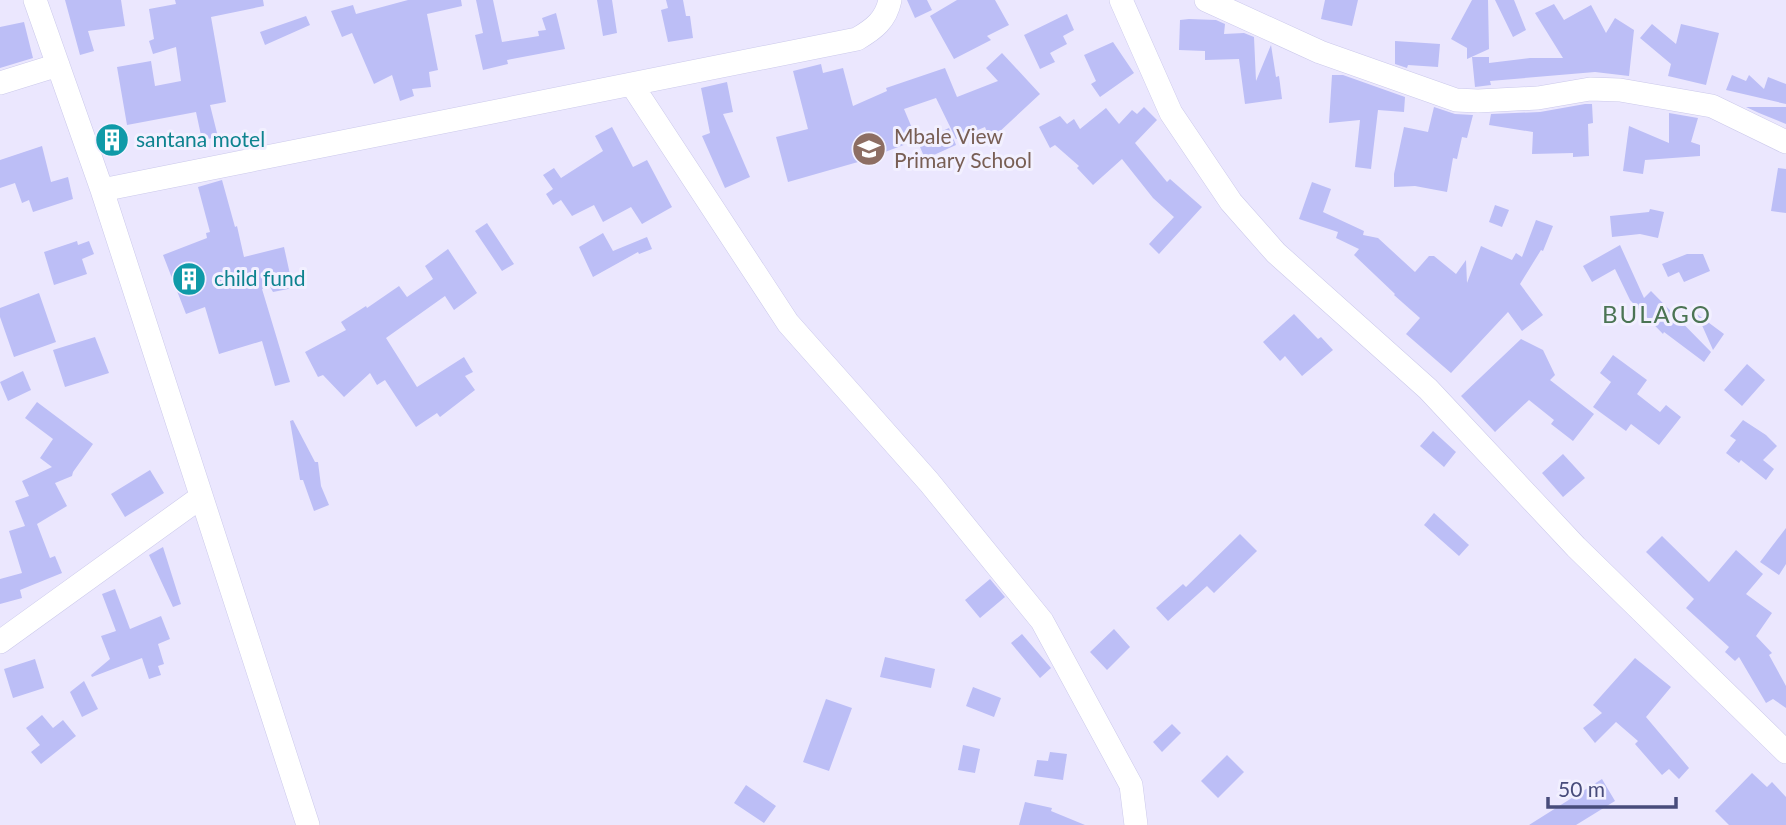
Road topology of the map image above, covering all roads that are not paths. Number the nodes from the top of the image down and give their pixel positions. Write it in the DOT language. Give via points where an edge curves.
graph roads {
  1 [pos="35,0"];
  2 [pos="890,0"];
  3 [pos="1121,0"];
  4 [pos="1206,0"];
  5 [pos="58,65"];
  6 [pos="0,83"];
  7 [pos="632,85"];
  8 [pos="1786,142"];
  9 [pos="102,190"];
  10 [pos="201,497"];
  11 [pos="0,642"];
  12 [pos="1786,752"];
  13 [pos="308,825"];
  14 [pos="1136,825"];
  1 -- 5 [label="street"];
  2 -- 7 [label="street" via="888,13 875,29 857,39"];
  3 -- 12 [label="street" via="1171,113 1231,202 1276,253 1428,389 1576,547"];
  4 -- 8 [label="street" via="1320,52 1456,100 1620,90 1712,106"];
  5 -- 6 [label="street"];
  5 -- 9 [label="street"];
  7 -- 9 [label="street"];
  7 -- 14 [label="street" via="788,323 929,482 1042,621 1131,785"];
  9 -- 10 [label="street"];
  10 -- 11 [label="street"];
  10 -- 13 [label="street"];
}
